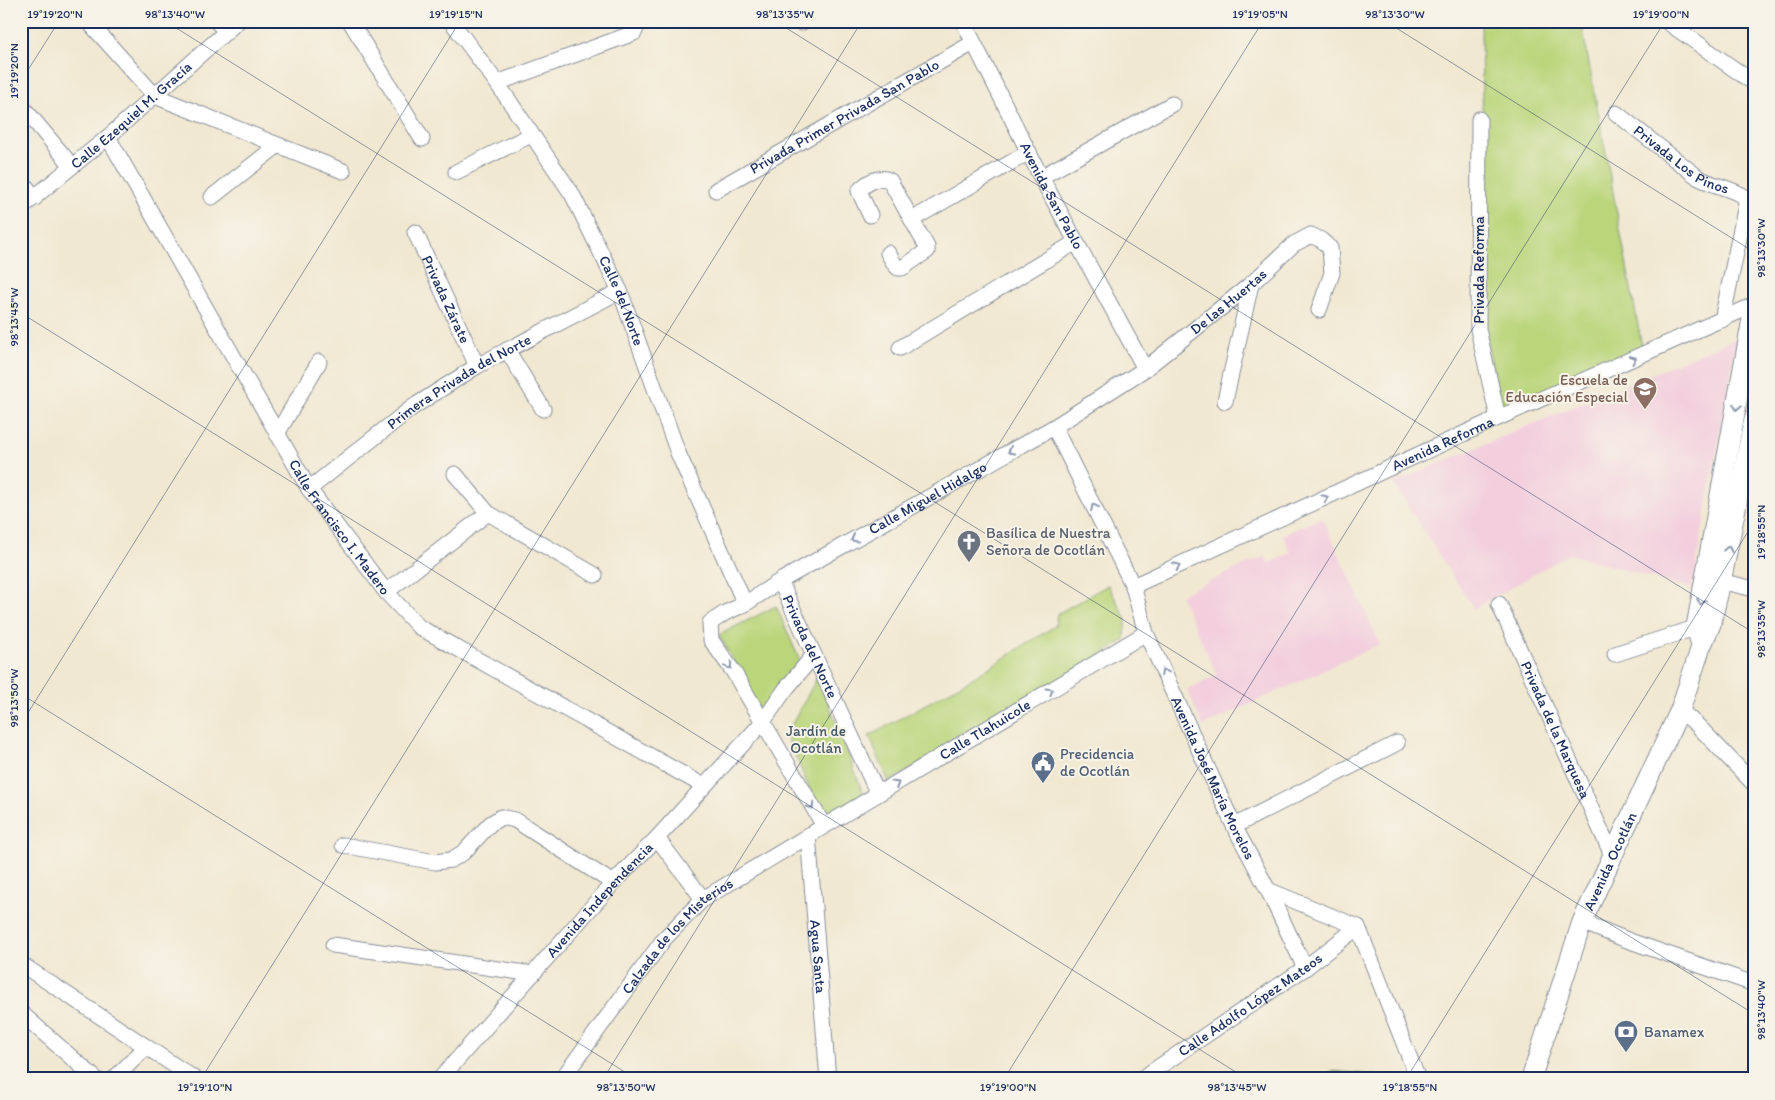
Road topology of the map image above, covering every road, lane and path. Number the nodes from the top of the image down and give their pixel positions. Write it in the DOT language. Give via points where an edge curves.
graph roads {
  1 [pos="88,21"];
  2 [pos="238,21"];
  3 [pos="350,21"];
  4 [pos="450,21"];
  5 [pos="963,21"];
  6 [pos="1666,21"];
  7 [pos="221,27"];
  8 [pos="637,27"];
  9 [pos="972,43"];
  10 [pos="497,83"];
  11 [pos="1754,83"];
  12 [pos="155,96"];
  13 [pos="1172,104"];
  14 [pos="21,105"];
  15 [pos="1616,113"];
  16 [pos="1479,119"];
  17 [pos="531,135"];
  18 [pos="108,136"];
  19 [pos="422,138"];
  20 [pos="278,145"];
  21 [pos="1029,152"];
  22 [pos="72,166"];
  23 [pos="343,171"];
  24 [pos="456,172"];
  25 [pos="1041,177"];
  26 [pos="21,180"];
  27 [pos="716,190"];
  28 [pos="212,196"];
  29 [pos="34,198"];
  30 [pos="21,208"];
  31 [pos="870,215"];
  32 [pos="912,219"];
  33 [pos="415,232"];
  34 [pos="1076,242"];
  35 [pos="888,253"];
  36 [pos="1251,284"];
  37 [pos="620,291"];
  38 [pos="1754,306"];
  39 [pos="1319,310"];
  40 [pos="1722,320"];
  41 [pos="900,348"];
  42 [pos="507,350"];
  43 [pos="319,362"];
  44 [pos="477,366"];
  45 [pos="1145,370"];
  46 [pos="1225,400"];
  47 [pos="543,410"];
  48 [pos="1498,418"];
  49 [pos="1754,419"];
  50 [pos="1054,427"];
  51 [pos="277,434"];
  52 [pos="456,474"];
  53 [pos="309,489"];
  54 [pos="488,513"];
  55 [pos="595,575"];
  56 [pos="1714,580"];
  57 [pos="780,581"];
  58 [pos="1133,586"];
  59 [pos="1754,589"];
  60 [pos="386,592"];
  61 [pos="745,604"];
  62 [pos="1499,604"];
  63 [pos="1704,625"];
  64 [pos="1146,634"];
  65 [pos="1615,654"];
  66 [pos="813,656"];
  67 [pos="1680,710"];
  68 [pos="762,723"];
  69 [pos="1396,743"];
  70 [pos="1754,784"];
  71 [pos="704,786"];
  72 [pos="878,794"];
  73 [pos="824,826"];
  74 [pos="1234,826"];
  75 [pos="808,835"];
  76 [pos="657,838"];
  77 [pos="343,845"];
  78 [pos="1612,855"];
  79 [pos="613,882"];
  80 [pos="1268,890"];
  81 [pos="703,899"];
  82 [pos="1582,922"];
  83 [pos="1358,927"];
  84 [pos="333,946"];
  85 [pos="21,964"];
  86 [pos="1305,968"];
  87 [pos="533,974"];
  88 [pos="1754,984"];
  89 [pos="21,1013"];
  90 [pos="146,1047"];
  91 [pos="96,1079"];
  92 [pos="114,1079"];
  93 [pos="195,1079"];
  94 [pos="440,1079"];
  95 [pos="562,1079"];
  96 [pos="828,1079"];
  97 [pos="1141,1079"];
  98 [pos="1418,1079"];
  99 [pos="1531,1079"];
  1 -- 12 [label="street"];
  2 -- 7 [label="street, Calle Ezequiel M. Gracía"];
  3 -- 19 [label="street"];
  4 -- 10 [label="street, Calle del Norte"];
  5 -- 9 [label="street, Avenida San Pablo"];
  6 -- 11 [label="street"];
  7 -- 12 [label="street, Calle Ezequiel M. Gracía"];
  8 -- 10 [label="street"];
  9 -- 21 [label="street, Avenida San Pablo"];
  9 -- 27 [label="street, Privada Primer Privada San Pablo"];
  10 -- 17 [label="street, Calle del Norte"];
  12 -- 18 [label="street, Calle Ezequiel M. Gracía"];
  12 -- 20 [label="street"];
  13 -- 25 [label="street"];
  14 -- 22 [label="street"];
  15 -- 40 [label="street, Privada Los Pinos" via="1699,178 1745,197"];
  16 -- 48 [label="street, Privada Reforma" via="1478,329"];
  17 -- 24 [label="street"];
  17 -- 37 [label="street, Calle del Norte" via="572,194"];
  18 -- 22 [label="street, Calle Ezequiel M. Gracía"];
  18 -- 51 [label="street, Calle Francisco I. Madero"];
  20 -- 23 [label="street"];
  20 -- 28 [label="street"];
  21 -- 25 [label="street, Avenida San Pablo"];
  21 -- 32 [label="street"];
  22 -- 29 [label="street, Calle Ezequiel M. Gracía"];
  25 -- 34 [label="street, Avenida San Pablo"];
  26 -- 29 [label="street"];
  29 -- 30 [label="street, Calle Ezequiel M. Gracía"];
  31 -- 32 [label="street" via="859,191 880,177 890,181"];
  32 -- 35 [label="street" via="927,251 902,268 895,265"];
  33 -- 44 [label="street, Privada Zárate"];
  34 -- 41 [label="street"];
  34 -- 45 [label="street, Avenida San Pablo"];
  36 -- 39 [label="street, De las Huertas" via="1294,244 1311,235 1330,248 1332,273"];
  36 -- 45 [label="street, De las Huertas"];
  36 -- 46 [label="street"];
  37 -- 42 [label="street, Primera Privada del Norte"];
  37 -- 61 [label="street, Calle del Norte" via="678,453"];
  38 -- 40 [label="street, Avenida Reforma"];
  38 -- 56 [label="main road, Avenida Ocotlán, one-way"];
  48 -- 40 [label="street, Avenida Reforma, one-way"];
  42 -- 44 [label="street, Primera Privada del Norte"];
  42 -- 47 [label="street"];
  43 -- 51 [label="street"];
  44 -- 53 [label="street, Primera Privada del Norte" via="413,407"];
  45 -- 50 [label="street, Calle Miguel Hidalgo"];
  58 -- 48 [label="street, Avenida Reforma, one-way"];
  56 -- 49 [label="main road, Avenida Ocotlán, one-way"];
  50 -- 57 [label="street, Calle Miguel Hidalgo, one-way"];
  58 -- 50 [label="street, Avenida José María Morelos, one-way"];
  51 -- 53 [label="street, Calle Francisco I. Madero"];
  52 -- 54 [label="street"];
  53 -- 60 [label="street, Calle Francisco I. Madero"];
  54 -- 55 [label="street"];
  54 -- 60 [label="street"];
  56 -- 59 [label="street"];
  56 -- 63 [label="main road, Avenida Ocotlán"];
  57 -- 61 [label="street, Calle Miguel Hidalgo"];
  57 -- 66 [label="street, Privada del Norte"];
  58 -- 64 [label="street, Avenida José María Morelos"];
  60 -- 71 [label="street, Calle Francisco I. Madero" via="419,627"];
  61 -- 68 [label="street, Calle Miguel Hidalgo, one-way" via="710,623 711,640 733,671"];
  62 -- 78 [label="street, Privada de la Marquesa"];
  63 -- 65 [label="street"];
  63 -- 67 [label="main road, Avenida Ocotlán" via="1701,646"];
  72 -- 64 [label="street, Calle Tlahuicole, one-way"];
  74 -- 64 [label="street, Avenida José María Morelos, one-way"];
  66 -- 68 [label="street, Avenida Independencia"];
  66 -- 72 [label="street, Privada del Norte"];
  67 -- 70 [label="street"];
  67 -- 78 [label="main road, Avenida Ocotlán"];
  68 -- 71 [label="street, Avenida Independencia"];
  68 -- 73 [label="street, one-way"];
  69 -- 74 [label="street"];
  71 -- 76 [label="street, Avenida Independencia"];
  72 -- 73 [label="street, Calle Tlahuicole"];
  73 -- 75 [label="street, Calzada de los Misterios"];
  74 -- 80 [label="street, Avenida José María Morelos"];
  75 -- 81 [label="street, Calzada de los Misterios"];
  75 -- 96 [label="street, Agua Santa"];
  76 -- 79 [label="street, Avenida Independencia"];
  76 -- 81 [label="street"];
  77 -- 79 [label="street" via="436,862 451,860 464,852 490,824 502,818 515,820"];
  78 -- 82 [label="main road, Avenida Ocotlán"];
  79 -- 87 [label="street, Avenida Independencia"];
  80 -- 83 [label="street"];
  80 -- 86 [label="street, Avenida José María Morelos"];
  81 -- 95 [label="street, Calzada de los Misterios" via="664,940"];
  82 -- 88 [label="street"];
  82 -- 99 [label="main road, Avenida Ocotlán"];
  83 -- 86 [label="street, Calle Adolfo López Mateos"];
  83 -- 98 [label="street"];
  84 -- 87 [label="street"];
  85 -- 90 [label="street"];
  86 -- 97 [label="street, Calle Adolfo López Mateos"];
  87 -- 94 [label="street, Avenida Independencia"];
  89 -- 91 [label="street"];
  90 -- 92 [label="street"];
  90 -- 93 [label="street"];
}
